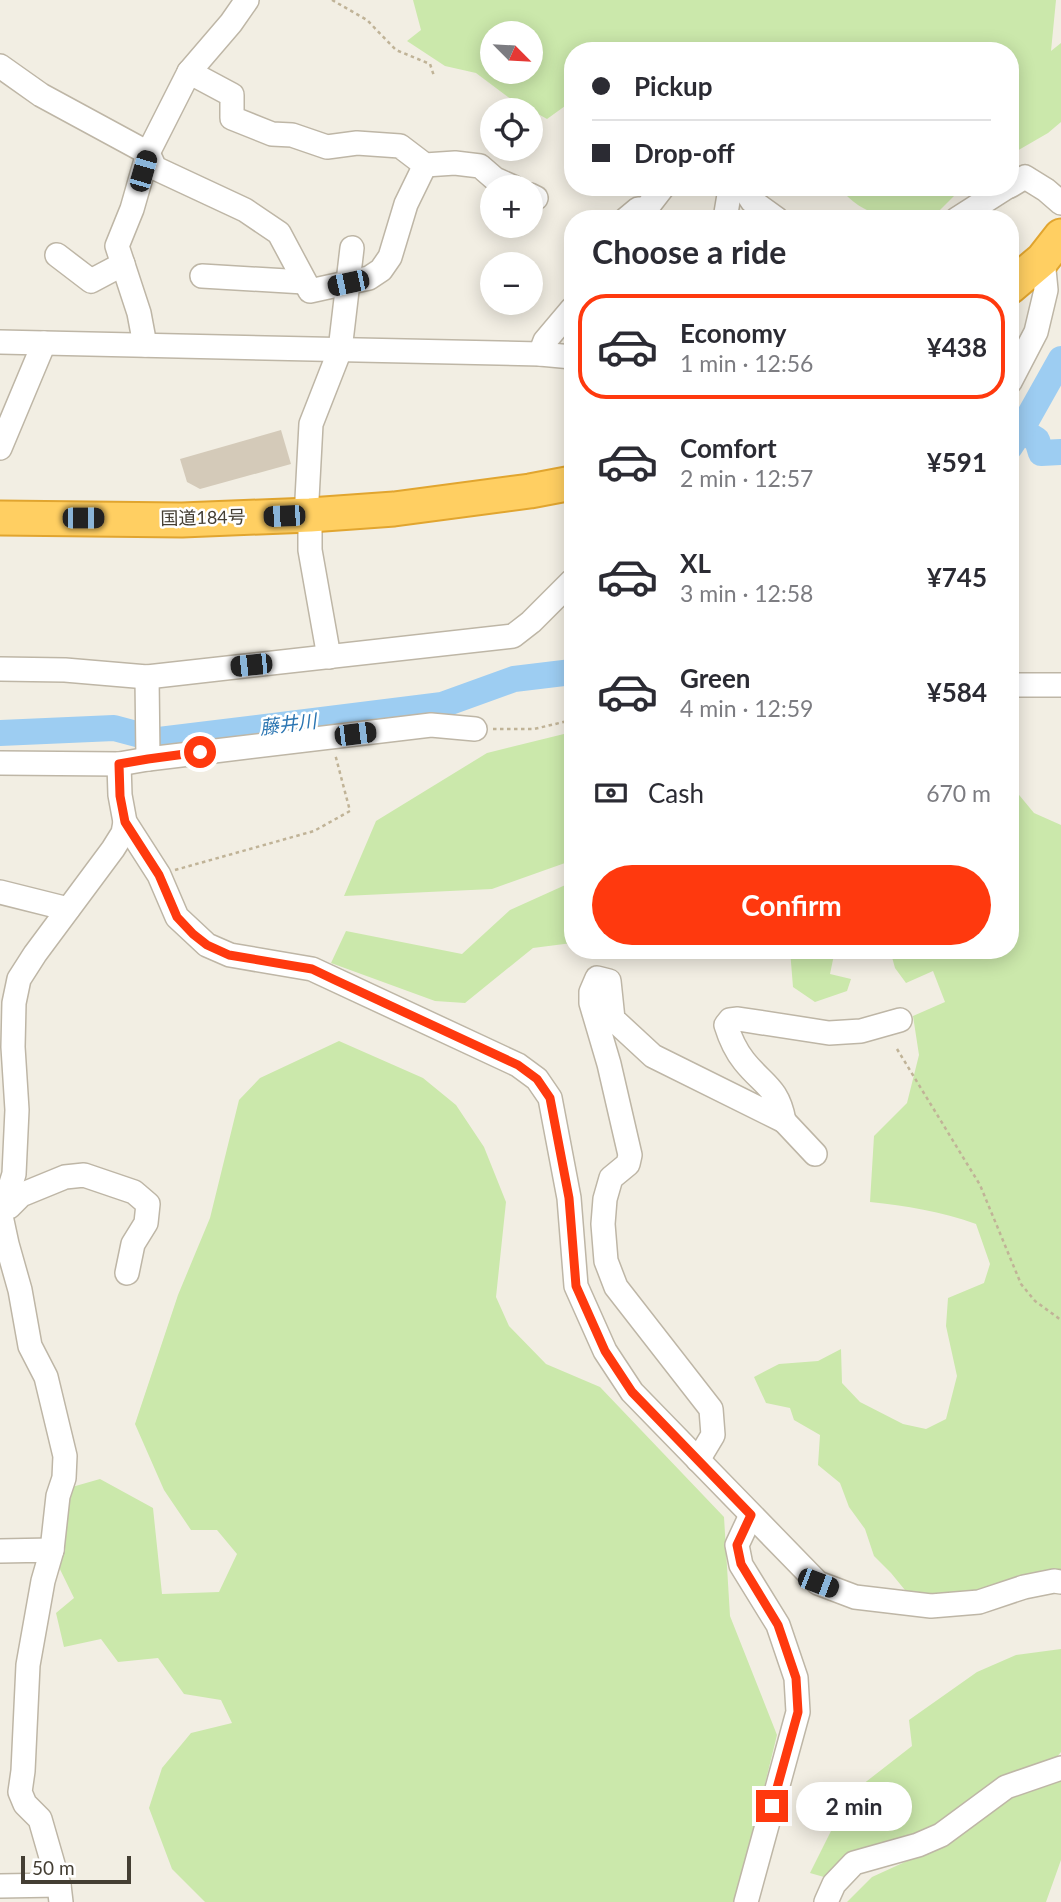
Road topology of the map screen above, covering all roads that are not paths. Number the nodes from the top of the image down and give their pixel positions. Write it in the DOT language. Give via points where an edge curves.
graph roads {
  1 [pos="247,0"];
  2 [pos="0,66"];
  3 [pos="189,72"];
  4 [pos="148,153"];
  5 [pos="425,165"];
  6 [pos="490,175"];
  7 [pos="1019,180"];
  8 [pos="656,196"];
  9 [pos="749,196"];
  10 [pos="993,196"];
  11 [pos="1061,203"];
  12 [pos="637,210"];
  13 [pos="764,210"];
  14 [pos="971,210"];
  15 [pos="1052,247"];
  16 [pos="352,248"];
  17 [pos="57,255"];
  18 [pos="123,264"];
  19 [pos="202,276"];
  20 [pos="1019,278"];
  21 [pos="304,282"];
  22 [pos="348,283"];
  23 [pos="564,318"];
  24 [pos="0,342"];
  25 [pos="44,344"];
  26 [pos="145,345"];
  27 [pos="340,350"];
  28 [pos="540,354"];
  29 [pos="564,356"];
  30 [pos="1019,365"];
  31 [pos="0,448"];
  32 [pos="564,485"];
  33 [pos="310,515"];
  34 [pos="0,518"];
  35 [pos="564,589"];
  36 [pos="329,657"];
  37 [pos="0,669"];
  38 [pos="1019,685"];
  39 [pos="1061,685"];
  40 [pos="147,686"];
  41 [pos="475,729"];
  42 [pos="148,755"];
  43 [pos="0,763"];
  44 [pos="119,764"];
  45 [pos="125,822"];
  46 [pos="0,892"];
  47 [pos="68,909"];
  48 [pos="900,1020"];
  49 [pos="9,1110"];
  50 [pos="784,1121"];
  51 [pos="815,1154"];
  52 [pos="4,1208"];
  53 [pos="3,1244"];
  54 [pos="127,1273"];
  55 [pos="698,1460"];
  56 [pos="751,1515"];
  57 [pos="0,1550"];
  58 [pos="52,1550"];
  59 [pos="1061,1582"];
  60 [pos="1061,1768"];
  61 [pos="0,1886"];
  62 [pos="60,1893"];
  63 [pos="746,1902"];
  64 [pos="826,1902"];
  1 -- 3 [label="street"];
  2 -- 4 [label="street" via="41,95"];
  3 -- 4 [label="street"];
  3 -- 5 [label="street" via="232,95 232,118 271,134 292,135 327,147 357,143 400,146"];
  4 -- 18 [label="street" via="117,246"];
  4 -- 21 [label="street" via="155,168 245,210 279,233"];
  5 -- 6 [label="street" via="480,166"];
  5 -- 22 [label="street" via="406,204 390,257 369,278"];
  7 -- 11 [label="street" via="1024,177"];
  8 -- 12 [label="street" via="646,209"];
  9 -- 13 [label="street"];
  10 -- 14 [label="street"];
  15 -- 20 [label="highway"];
  15 -- 30 [label="street" via="1036,332"];
  16 -- 22 [label="street"];
  17 -- 18 [label="street" via="91,281"];
  18 -- 26 [label="street"];
  19 -- 21 [label="street"];
  21 -- 22 [label="street" via="310,291"];
  22 -- 27 [label="street"];
  23 -- 28 [label="street"];
  24 -- 25 [label="street"];
  25 -- 26 [label="street"];
  25 -- 31 [label="street"];
  26 -- 27 [label="street"];
  27 -- 28 [label="street"];
  27 -- 33 [label="street" via="311,424"];
  28 -- 29 [label="street"];
  32 -- 33 [label="highway, 国道184号" via="394,509"];
  33 -- 34 [label="highway, 国道184号" via="182,520"];
  33 -- 36 [label="street" via="310,550"];
  35 -- 36 [label="street" via="513,636"];
  36 -- 40 [label="street"];
  37 -- 40 [label="street" via="65,670"];
  38 -- 39 [label="street"];
  40 -- 42 [label="street"];
  41 -- 42 [label="street" via="431,725"];
  42 -- 44 [label="street"];
  43 -- 44 [label="street"];
  44 -- 45 [label="street"];
  45 -- 47 [label="street" via="114,849"];
  45 -- 55 [label="street" via="159,875 177,917 207,945 229,955 312,969 518,1065 537,1079 550,1098 561,1154 576,1286 605,1351 632,1392"];
  46 -- 47 [label="street"];
  47 -- 49 [label="street" via="19,979"];
  48 -- 50 [label="street" via="861,1031 829,1033 730,1020 726,1026 730,1037 743,1060 768,1085"];
  49 -- 52 [label="street" via="14,1174"];
  50 -- 51 [label="street"];
  50 -- 55 [label="street" via="653,1056 614,1019 609,981 597,978 591,1003 630,1154 628,1164 611,1178 605,1199 606,1261 616,1287 711,1409 713,1435"];
  52 -- 53 [label="street"];
  52 -- 54 [label="street" via="21,1195 65,1177 84,1175 134,1192 148,1204 146,1223 133,1244"];
  53 -- 58 [label="street" via="20,1290 30,1346 46,1377 65,1456"];
  55 -- 56 [label="street"];
  56 -- 59 [label="street" via="818,1583 855,1597 931,1606 979,1602 1024,1587"];
  56 -- 63 [label="street" via="737,1545 741,1564 778,1625 796,1678 798,1712"];
  57 -- 58 [label="street"];
  58 -- 62 [label="street" via="28,1665 20,1792 40,1819"];
  60 -- 64 [label="street" via="1006,1787 941,1835 854,1863 834,1884"];
  61 -- 62 [label="street"];
}
